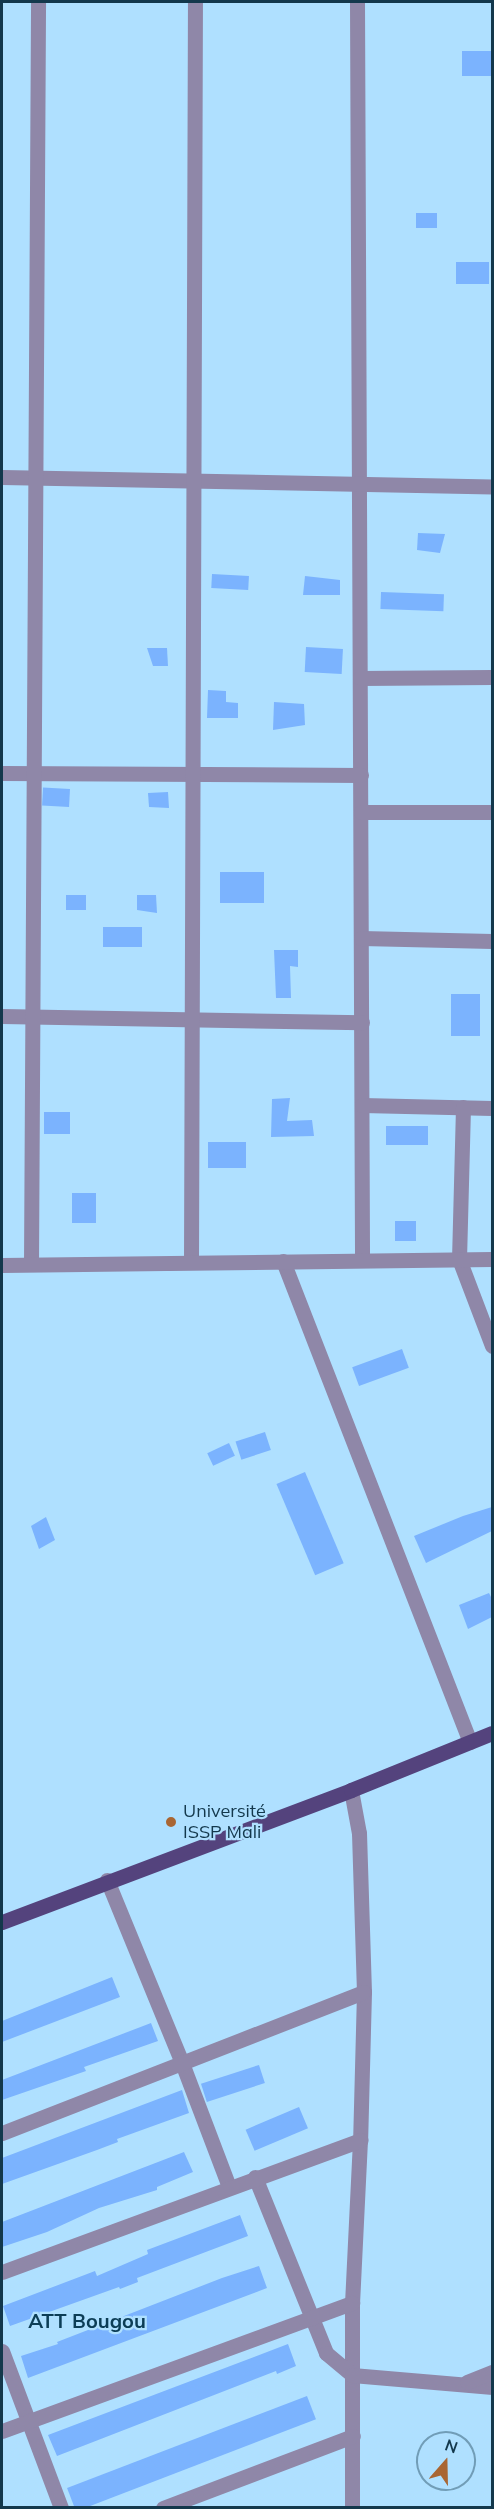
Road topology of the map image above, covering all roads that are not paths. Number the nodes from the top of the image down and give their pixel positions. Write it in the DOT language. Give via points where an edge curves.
graph roads {
  1 [pos="38,2"];
  2 [pos="195,2"];
  3 [pos="357,2"];
  4 [pos="2,477"];
  5 [pos="36,477"];
  6 [pos="194,480"];
  7 [pos="360,484"];
  8 [pos="492,486"];
  9 [pos="492,677"];
  10 [pos="360,678"];
  11 [pos="2,773"];
  12 [pos="34,774"];
  13 [pos="193,774"];
  14 [pos="361,775"];
  15 [pos="361,812"];
  16 [pos="492,812"];
  17 [pos="361,938"];
  18 [pos="492,941"];
  19 [pos="2,1016"];
  20 [pos="33,1017"];
  21 [pos="192,1019"];
  22 [pos="362,1022"];
  23 [pos="362,1106"];
  24 [pos="463,1107"];
  25 [pos="492,1108"];
  26 [pos="362,1259"];
  27 [pos="459,1259"];
  28 [pos="492,1259"];
  29 [pos="282,1261"];
  30 [pos="191,1262"];
  31 [pos="31,1264"];
  32 [pos="2,1265"];
  33 [pos="492,1346"];
  34 [pos="492,1733"];
  35 [pos="470,1742"];
  36 [pos="351,1790"];
  37 [pos="107,1880"];
  38 [pos="2,1922"];
  39 [pos="364,1992"];
  40 [pos="182,2062"];
  41 [pos="2,2133"];
  42 [pos="360,2140"];
  43 [pos="255,2178"];
  44 [pos="229,2187"];
  45 [pos="2,2272"];
  46 [pos="352,2303"];
  47 [pos="311,2317"];
  48 [pos="2,2351"];
  49 [pos="492,2372"];
  50 [pos="352,2375"];
  51 [pos="464,2383"];
  52 [pos="492,2387"];
  53 [pos="28,2421"];
  54 [pos="2,2431"];
  55 [pos="353,2436"];
  56 [pos="61,2508"];
  57 [pos="163,2508"];
  58 [pos="352,2508"];
  1 -- 5 [label="street"];
  2 -- 6 [label="street"];
  3 -- 7 [label="street"];
  4 -- 5 [label="street"];
  5 -- 6 [label="street"];
  5 -- 12 [label="street"];
  6 -- 7 [label="street"];
  6 -- 13 [label="street"];
  7 -- 8 [label="street"];
  7 -- 10 [label="street"];
  9 -- 10 [label="street"];
  10 -- 14 [label="street"];
  11 -- 12 [label="street"];
  12 -- 13 [label="street"];
  12 -- 20 [label="street"];
  13 -- 14 [label="street"];
  13 -- 21 [label="street"];
  14 -- 15 [label="street"];
  15 -- 16 [label="street"];
  15 -- 17 [label="street"];
  17 -- 18 [label="street"];
  17 -- 22 [label="street"];
  19 -- 20 [label="street"];
  20 -- 21 [label="street"];
  20 -- 31 [label="street"];
  21 -- 22 [label="street"];
  21 -- 30 [label="street"];
  22 -- 23 [label="street"];
  23 -- 24 [label="street"];
  23 -- 26 [label="street"];
  24 -- 25 [label="street"];
  24 -- 27 [label="street"];
  26 -- 27 [label="street"];
  26 -- 29 [label="street"];
  27 -- 28 [label="street"];
  27 -- 33 [label="street"];
  29 -- 30 [label="street"];
  29 -- 35 [label="street"];
  30 -- 31 [label="street"];
  31 -- 32 [label="street"];
  34 -- 35 [label="main road"];
  35 -- 36 [label="main road"];
  36 -- 37 [label="main road"];
  36 -- 39 [label="street" via="359,1833"];
  37 -- 38 [label="main road"];
  37 -- 40 [label="street"];
  39 -- 40 [label="street"];
  39 -- 42 [label="street"];
  40 -- 41 [label="street"];
  40 -- 44 [label="street"];
  42 -- 43 [label="street"];
  42 -- 46 [label="street"];
  43 -- 44 [label="street"];
  43 -- 47 [label="street"];
  44 -- 45 [label="street"];
  46 -- 47 [label="street"];
  46 -- 50 [label="street"];
  47 -- 50 [label="street" via="326,2353"];
  47 -- 53 [label="street"];
  48 -- 53 [label="street"];
  49 -- 51 [label="street"];
  50 -- 51 [label="street"];
  50 -- 55 [label="street"];
  51 -- 52 [label="street"];
  53 -- 54 [label="street"];
  53 -- 56 [label="street"];
  55 -- 57 [label="street"];
  55 -- 58 [label="street"];
}
